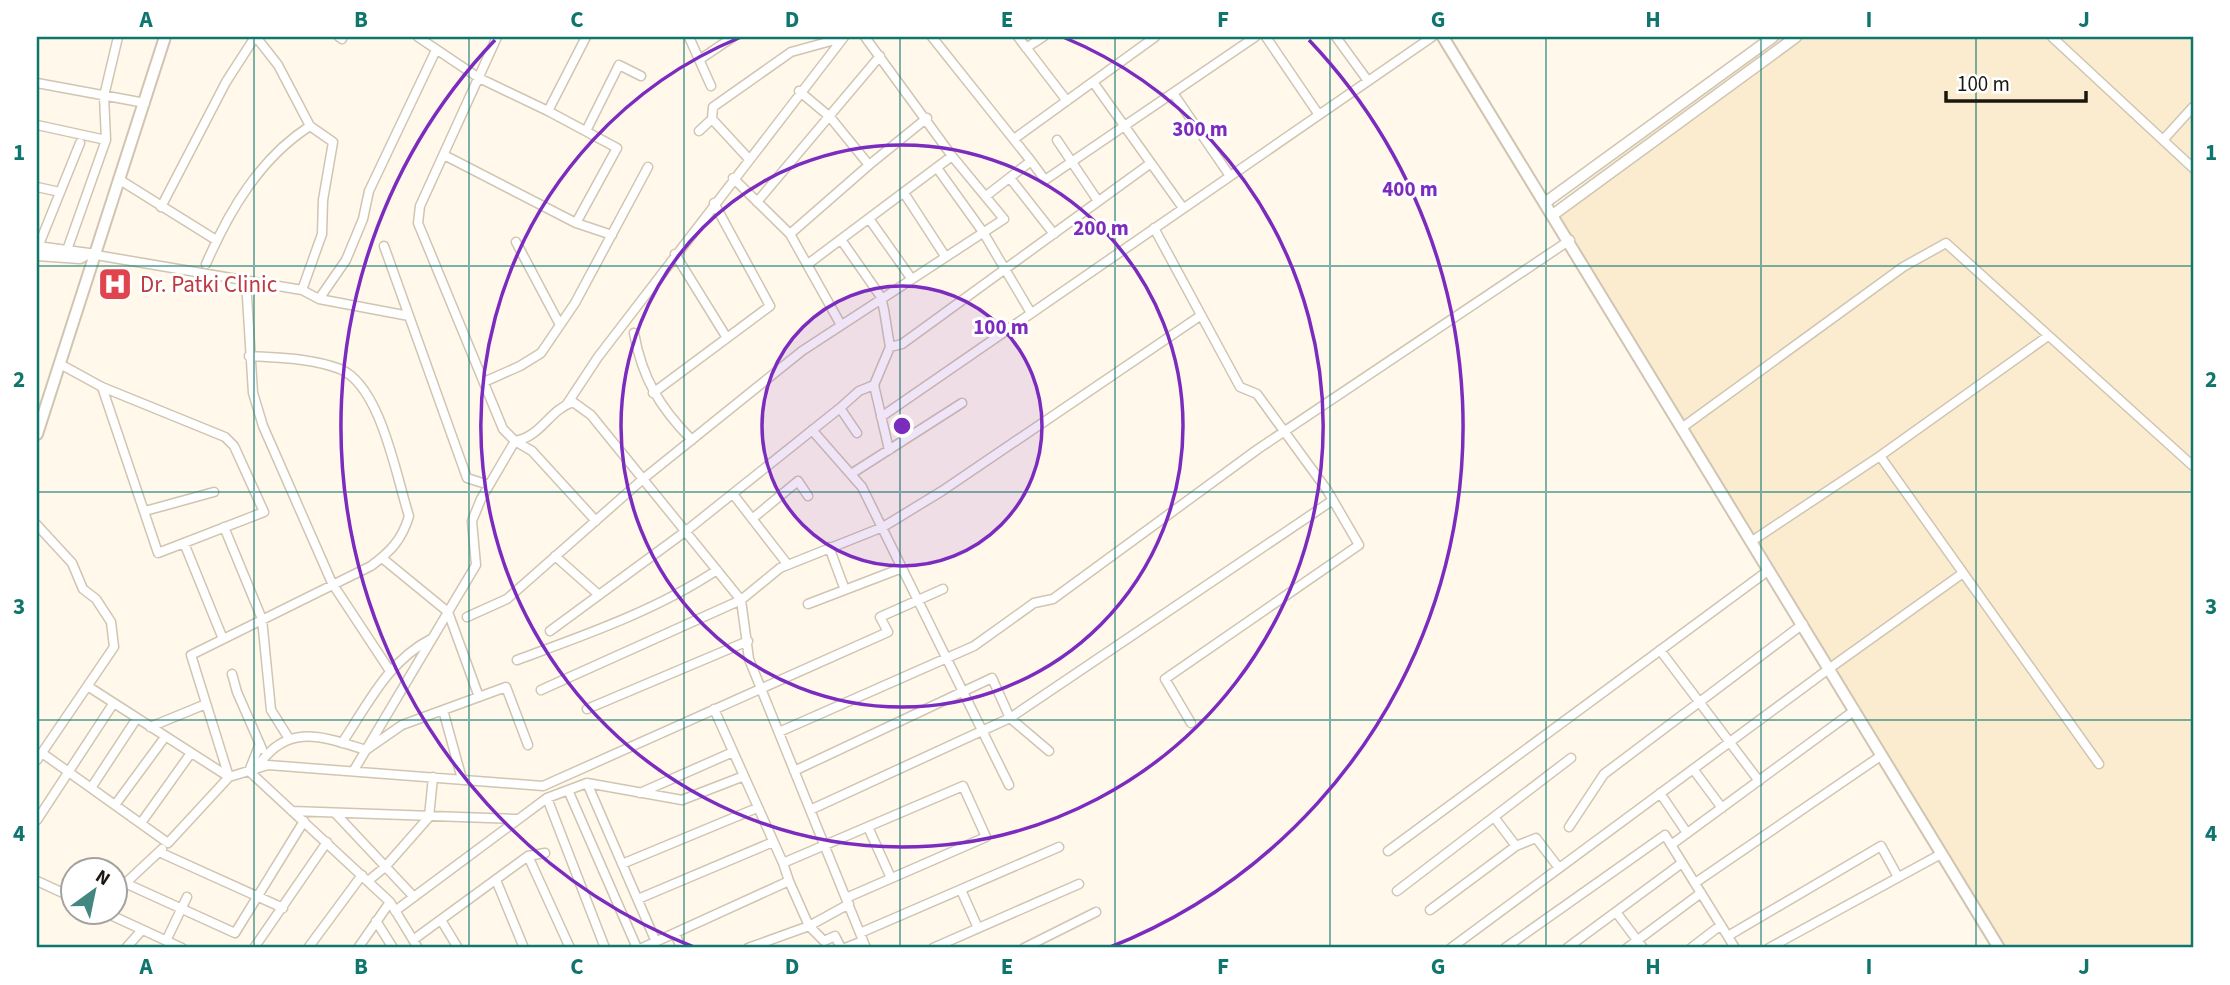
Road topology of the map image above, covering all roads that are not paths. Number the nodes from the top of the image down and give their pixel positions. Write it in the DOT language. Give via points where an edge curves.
graph roads {
  1 [pos="118,37"];
  2 [pos="165,37"];
  3 [pos="255,37"];
  4 [pos="418,37"];
  5 [pos="497,37"];
  6 [pos="586,37"];
  7 [pos="689,37"];
  8 [pos="733,37"];
  9 [pos="843,37"];
  10 [pos="865,37"];
  11 [pos="932,37"];
  12 [pos="1018,37"];
  13 [pos="1043,37"];
  14 [pos="1155,37"];
  15 [pos="1255,37"];
  16 [pos="1266,37"];
  17 [pos="1336,37"];
  18 [pos="1432,37"];
  19 [pos="1443,37"];
  20 [pos="1773,37"];
  21 [pos="1796,37"];
  22 [pos="2052,37"];
  23 [pos="1026,48"];
  24 [pos="436,50"];
  25 [pos="880,56"];
  26 [pos="699,60"];
  27 [pos="641,76"];
  28 [pos="479,78"];
  29 [pos="1368,81"];
  30 [pos="1093,82"];
  31 [pos="37,83"];
  32 [pos="711,86"];
  33 [pos="799,91"];
  34 [pos="1173,93"];
  35 [pos="104,96"];
  36 [pos="1067,101"];
  37 [pos="145,103"];
  38 [pos="2193,107"];
  39 [pos="548,111"];
  40 [pos="1318,115"];
  41 [pos="830,117"];
  42 [pos="927,118"];
  43 [pos="712,119"];
  44 [pos="37,125"];
  45 [pos="310,126"];
  46 [pos="1124,126"];
  47 [pos="586,131"];
  48 [pos="699,131"];
  49 [pos="1014,139"];
  50 [pos="106,140"];
  51 [pos="1057,140"];
  52 [pos="2163,140"];
  53 [pos="80,143"];
  54 [pos="444,155"];
  55 [pos="952,156"];
  56 [pos="748,158"];
  57 [pos="1031,161"];
  58 [pos="1072,162"];
  59 [pos="1151,163"];
  60 [pos="869,165"];
  61 [pos="648,167"];
  62 [pos="937,168"];
  63 [pos="2193,168"];
  64 [pos="1230,176"];
  65 [pos="733,178"];
  66 [pos="1010,178"];
  67 [pos="121,180"];
  68 [pos="37,187"];
  69 [pos="60,192"];
  70 [pos="904,193"];
  71 [pos="986,196"];
  72 [pos="1098,201"];
  73 [pos="757,202"];
  74 [pos="1546,202"];
  75 [pos="714,203"];
  76 [pos="161,206"];
  77 [pos="1184,208"];
  78 [pos="1553,214"];
  79 [pos="870,220"];
  80 [pos="576,223"];
  81 [pos="1154,228"];
  82 [pos="983,232"];
  83 [pos="790,234"];
  84 [pos="1054,234"];
  85 [pos="612,235"];
  86 [pos="1569,239"];
  87 [pos="216,240"];
  88 [pos="842,241"];
  89 [pos="516,242"];
  90 [pos="384,246"];
  91 [pos="37,247"];
  92 [pos="67,250"];
  93 [pos="92,254"];
  94 [pos="675,254"];
  95 [pos="37,255"];
  96 [pos="945,256"];
  97 [pos="206,264"];
  98 [pos="808,264"];
  99 [pos="1005,270"];
  100 [pos="911,278"];
  101 [pos="246,281"];
  102 [pos="302,290"];
  103 [pos="881,297"];
  104 [pos="319,299"];
  105 [pos="1031,313"];
  106 [pos="409,316"];
  107 [pos="1200,316"];
  108 [pos="560,325"];
  109 [pos="841,325"];
  110 [pos="634,333"];
  111 [pos="2048,336"];
  112 [pos="727,338"];
  113 [pos="890,347"];
  114 [pos="249,356"];
  115 [pos="60,363"];
  116 [pos="484,382"];
  117 [pos="874,385"];
  118 [pos="102,387"];
  119 [pos="653,393"];
  120 [pos="962,403"];
  121 [pos="567,404"];
  122 [pos="841,408"];
  123 [pos="881,416"];
  124 [pos="1683,427"];
  125 [pos="812,430"];
  126 [pos="1284,431"];
  127 [pos="857,433"];
  128 [pos="37,434"];
  129 [pos="692,440"];
  130 [pos="515,441"];
  131 [pos="889,450"];
  132 [pos="1880,456"];
  133 [pos="2193,466"];
  134 [pos="851,474"];
  135 [pos="643,479"];
  136 [pos="489,485"];
  137 [pos="214,492"];
  138 [pos="733,494"];
  139 [pos="808,496"];
  140 [pos="1333,500"];
  141 [pos="145,511"];
  142 [pos="752,519"];
  143 [pos="596,521"];
  144 [pos="37,525"];
  145 [pos="224,527"];
  146 [pos="883,527"];
  147 [pos="686,531"];
  148 [pos="1752,541"];
  149 [pos="184,543"];
  150 [pos="829,547"];
  151 [pos="555,556"];
  152 [pos="382,558"];
  153 [pos="788,565"];
  154 [pos="902,568"];
  155 [pos="717,570"];
  156 [pos="1769,570"];
  157 [pos="1964,573"];
  158 [pos="332,583"];
  159 [pos="943,589"];
  160 [pos="845,590"];
  161 [pos="599,595"];
  162 [pos="741,600"];
  163 [pos="916,600"];
  164 [pos="808,604"];
  165 [pos="448,612"];
  166 [pos="467,617"];
  167 [pos="262,620"];
  168 [pos="1803,624"];
  169 [pos="550,631"];
  170 [pos="433,637"];
  171 [pos="223,639"];
  172 [pos="748,641"];
  173 [pos="1660,650"];
  174 [pos="946,658"];
  175 [pos="517,660"];
  176 [pos="1830,668"];
  177 [pos="390,671"];
  178 [pos="232,674"];
  179 [pos="89,687"];
  180 [pos="761,687"];
  181 [pos="541,690"];
  182 [pos="963,693"];
  183 [pos="479,697"];
  184 [pos="1701,702"];
  185 [pos="113,704"];
  186 [pos="206,704"];
  187 [pos="587,709"];
  188 [pos="714,709"];
  189 [pos="443,710"];
  190 [pos="1855,710"];
  191 [pos="136,718"];
  192 [pos="1010,718"];
  193 [pos="1191,723"];
  194 [pos="150,727"];
  195 [pos="982,731"];
  196 [pos="779,732"];
  197 [pos="165,737"];
  198 [pos="288,737"];
  199 [pos="1730,742"];
  200 [pos="342,743"];
  201 [pos="528,745"];
  202 [pos="259,746"];
  203 [pos="366,750"];
  204 [pos="1048,751"];
  205 [pos="733,752"];
  206 [pos="191,753"];
  207 [pos="265,754"];
  208 [pos="1882,755"];
  209 [pos="40,757"];
  210 [pos="1571,758"];
  211 [pos="2099,764"];
  212 [pos="1693,769"];
  213 [pos="252,770"];
  214 [pos="354,770"];
  215 [pos="794,771"];
  216 [pos="69,772"];
  217 [pos="744,776"];
  218 [pos="229,777"];
  219 [pos="433,778"];
  220 [pos="462,779"];
  221 [pos="1759,780"];
  222 [pos="586,783"];
  223 [pos="1009,785"];
  224 [pos="91,788"];
  225 [pos="568,790"];
  226 [pos="640,793"];
  227 [pos="1660,793"];
  228 [pos="547,798"];
  229 [pos="114,805"];
  230 [pos="757,808"];
  231 [pos="1722,808"];
  232 [pos="810,810"];
  233 [pos="292,811"];
  234 [pos="336,814"];
  235 [pos="429,817"];
  236 [pos="1494,817"];
  237 [pos="37,820"];
  238 [pos="518,820"];
  239 [pos="304,821"];
  240 [pos="141,823"];
  241 [pos="868,827"];
  242 [pos="1569,827"];
  243 [pos="1688,833"];
  244 [pos="327,842"];
  245 [pos="773,842"];
  246 [pos="167,843"];
  247 [pos="825,845"];
  248 [pos="1671,845"];
  249 [pos="1516,846"];
  250 [pos="1059,847"];
  251 [pos="1388,851"];
  252 [pos="159,852"];
  253 [pos="545,853"];
  254 [pos="1941,854"];
  255 [pos="528,856"];
  256 [pos="622,863"];
  257 [pos="783,863"];
  258 [pos="1682,863"];
  259 [pos="385,867"];
  260 [pos="1559,868"];
  261 [pos="1898,877"];
  262 [pos="130,878"];
  263 [pos="365,878"];
  264 [pos="891,878"];
  265 [pos="496,880"];
  266 [pos="789,881"];
  267 [pos="1695,883"];
  268 [pos="38,884"];
  269 [pos="1079,884"];
  270 [pos="130,885"];
  271 [pos="961,890"];
  272 [pos="1397,891"];
  273 [pos="60,893"];
  274 [pos="1702,893"];
  275 [pos="187,897"];
  276 [pos="414,897"];
  277 [pos="256,898"];
  278 [pos="638,899"];
  279 [pos="847,901"];
  280 [pos="390,902"];
  281 [pos="283,908"];
  282 [pos="182,909"];
  283 [pos="1430,910"];
  284 [pos="395,911"];
  285 [pos="1096,912"];
  286 [pos="1616,912"];
  287 [pos="441,920"];
  288 [pos="376,921"];
  289 [pos="130,924"];
  290 [pos="1721,925"];
  291 [pos="809,926"];
  292 [pos="978,928"];
  293 [pos="142,930"];
  294 [pos="675,933"];
  295 [pos="1728,936"];
  296 [pos="413,940"];
  297 [pos="166,941"];
  298 [pos="863,941"];
  299 [pos="656,942"];
  300 [pos="1640,944"];
  301 [pos="126,948"];
  302 [pos="182,948"];
  303 [pos="254,948"];
  304 [pos="309,948"];
  305 [pos="358,948"];
  306 [pos="393,948"];
  307 [pos="418,948"];
  308 [pos="458,948"];
  309 [pos="524,948"];
  310 [pos="569,948"];
  311 [pos="605,948"];
  312 [pos="639,948"];
  313 [pos="681,948"];
  314 [pos="748,948"];
  315 [pos="843,948"];
  316 [pos="933,948"];
  317 [pos="1024,948"];
  318 [pos="1451,948"];
  319 [pos="1505,948"];
  320 [pos="1567,948"];
  321 [pos="1627,948"];
  322 [pos="1691,948"];
  323 [pos="1735,948"];
  324 [pos="1769,948"];
  325 [pos="1999,948"];
  1 -- 35 [label="street"];
  2 -- 37 [label="main road"];
  3 -- 45 [label="street" via="278,65"];
  3 -- 76 [label="street"];
  4 -- 24 [label="street"];
  5 -- 28 [label="street"];
  6 -- 39 [label="street"];
  7 -- 26 [label="street"];
  8 -- 26 [label="street"];
  9 -- 33 [label="street"];
  9 -- 43 [label="street" via="791,52 713,107"];
  10 -- 25 [label="street"];
  11 -- 49 [label="street"];
  12 -- 23 [label="street"];
  13 -- 23 [label="street"];
  14 -- 30 [label="street"];
  15 -- 34 [label="street"];
  16 -- 40 [label="street"];
  17 -- 29 [label="street"];
  18 -- 29 [label="street"];
  19 -- 74 [label="main road"];
  20 -- 74 [label="street"];
  21 -- 78 [label="street"];
  22 -- 52 [label="street"];
  23 -- 36 [label="street"];
  24 -- 28 [label="street"];
  24 -- 104 [label="street" via="369,191 346,260"];
  25 -- 41 [label="street"];
  25 -- 42 [label="street"];
  26 -- 32 [label="street"];
  27 -- 47 [label="street" via="619,65"];
  28 -- 39 [label="street"];
  28 -- 54 [label="street"];
  29 -- 40 [label="street"];
  30 -- 36 [label="street"];
  30 -- 46 [label="street"];
  31 -- 35 [label="street"];
  33 -- 41 [label="street"];
  33 -- 56 [label="street"];
  34 -- 46 [label="street"];
  34 -- 64 [label="street"];
  35 -- 37 [label="street"];
  35 -- 50 [label="street"];
  36 -- 49 [label="street"];
  37 -- 67 [label="main road"];
  38 -- 52 [label="street"];
  39 -- 47 [label="street"];
  40 -- 64 [label="street"];
  41 -- 60 [label="street"];
  41 -- 73 [label="street"];
  42 -- 55 [label="street"];
  42 -- 60 [label="street"];
  43 -- 48 [label="street"];
  43 -- 56 [label="street"];
  44 -- 50 [label="street"];
  45 -- 87 [label="street" via="256,177 230,210"];
  45 -- 102 [label="street" via="332,142 322,234"];
  46 -- 58 [label="street"];
  46 -- 59 [label="street"];
  47 -- 80 [label="street" via="617,148"];
  49 -- 57 [label="street"];
  50 -- 92 [label="street"];
  51 -- 58 [label="street"];
  52 -- 63 [label="street"];
  53 -- 69 [label="street"];
  54 -- 80 [label="street"];
  54 -- 116 [label="street" via="420,206 418,223"];
  55 -- 62 [label="street"];
  55 -- 71 [label="street"];
  56 -- 65 [label="street"];
  57 -- 58 [label="street" via="1045,180"];
  57 -- 66 [label="street"];
  58 -- 72 [label="street"];
  59 -- 72 [label="street"];
  59 -- 77 [label="street"];
  60 -- 83 [label="street"];
  61 -- 85 [label="street"];
  62 -- 70 [label="street"];
  62 -- 82 [label="street"];
  64 -- 77 [label="street"];
  65 -- 73 [label="street"];
  65 -- 75 [label="street"];
  66 -- 71 [label="street"];
  66 -- 84 [label="street"];
  67 -- 76 [label="street"];
  67 -- 93 [label="main road"];
  68 -- 69 [label="street"];
  69 -- 91 [label="street"];
  70 -- 79 [label="street"];
  70 -- 96 [label="street"];
  71 -- 82 [label="street" via="1003,219"];
  72 -- 84 [label="street"];
  73 -- 83 [label="street"];
  74 -- 78 [label="main road"];
  75 -- 94 [label="street"];
  75 -- 112 [label="street" via="770,306"];
  76 -- 87 [label="street"];
  77 -- 81 [label="street"];
  78 -- 86 [label="main road"];
  79 -- 88 [label="street"];
  79 -- 100 [label="street"];
  80 -- 85 [label="street"];
  81 -- 105 [label="street"];
  81 -- 107 [label="street"];
  82 -- 96 [label="street"];
  82 -- 99 [label="street"];
  83 -- 98 [label="street"];
  84 -- 99 [label="street"];
  85 -- 108 [label="street"];
  86 -- 124 [label="main road"];
  86 -- 126 [label="street"];
  87 -- 97 [label="street"];
  88 -- 98 [label="street"];
  88 -- 103 [label="street"];
  89 -- 108 [label="street"];
  90 -- 106 [label="street"];
  91 -- 92 [label="street"];
  92 -- 93 [label="street"];
  93 -- 95 [label="street" via="79,258"];
  93 -- 101 [label="street"];
  93 -- 115 [label="main road"];
  94 -- 112 [label="street"];
  94 -- 121 [label="street"];
  96 -- 100 [label="street"];
  98 -- 109 [label="street"];
  99 -- 105 [label="street"];
  99 -- 113 [label="street" via="902,344"];
  100 -- 103 [label="street"];
  101 -- 102 [label="street"];
  101 -- 114 [label="street"];
  102 -- 104 [label="street"];
  103 -- 109 [label="street"];
  103 -- 113 [label="street"];
  104 -- 106 [label="street"];
  105 -- 123 [label="street"];
  106 -- 136 [label="street" via="467,478"];
  107 -- 126 [label="street" via="1240,387 1256,394"];
  107 -- 146 [label="street"];
  108 -- 116 [label="street" via="541,353"];
  109 -- 129 [label="street"];
  110 -- 119 [label="street" via="638,358"];
  111 -- 124 [label="street" via="1946,243 1903,267"];
  111 -- 132 [label="street"];
  111 -- 133 [label="street"];
  112 -- 119 [label="street"];
  113 -- 117 [label="street"];
  114 -- 152 [label="street" via="309,360 342,370 360,382 373,403 409,516 404,533"];
  114 -- 158 [label="street" via="263,426"];
  115 -- 118 [label="street"];
  115 -- 128 [label="main road"];
  116 -- 130 [label="street" via="503,429"];
  117 -- 122 [label="street" via="859,391"];
  117 -- 123 [label="street"];
  118 -- 141 [label="street"];
  118 -- 145 [label="street" via="225,437 234,446 264,512"];
  119 -- 129 [label="street"];
  120 -- 131 [label="street"];
  121 -- 130 [label="street" via="529,439"];
  121 -- 135 [label="street" via="573,402 591,415"];
  122 -- 125 [label="street"];
  122 -- 127 [label="street"];
  123 -- 131 [label="street"];
  124 -- 148 [label="main road"];
  125 -- 134 [label="street"];
  125 -- 138 [label="street"];
  126 -- 140 [label="street"];
  126 -- 174 [label="street" via="1053,599 1034,603 974,646"];
  129 -- 135 [label="street"];
  130 -- 136 [label="street"];
  130 -- 143 [label="street" via="532,451"];
  131 -- 134 [label="street"];
  132 -- 148 [label="street"];
  132 -- 157 [label="street"];
  134 -- 146 [label="street"];
  135 -- 143 [label="street"];
  135 -- 147 [label="street"];
  136 -- 165 [label="street" via="472,522 476,565"];
  137 -- 141 [label="street"];
  138 -- 142 [label="street"];
  138 -- 147 [label="street"];
  139 -- 142 [label="street" via="798,481"];
  140 -- 192 [label="street"];
  140 -- 193 [label="street" via="1359,545 1165,680"];
  141 -- 149 [label="street" via="158,553"];
  142 -- 153 [label="street"];
  143 -- 151 [label="street"];
  144 -- 179 [label="street" via="72,563 83,589 111,622 114,647"];
  145 -- 149 [label="street"];
  145 -- 167 [label="street"];
  146 -- 150 [label="street"];
  146 -- 154 [label="street"];
  147 -- 155 [label="street"];
  147 -- 161 [label="street"];
  148 -- 156 [label="main road"];
  149 -- 171 [label="street"];
  150 -- 153 [label="street"];
  150 -- 160 [label="street"];
  151 -- 161 [label="street"];
  151 -- 166 [label="street" via="506,599"];
  152 -- 158 [label="street"];
  152 -- 165 [label="street"];
  153 -- 162 [label="street"];
  154 -- 160 [label="street"];
  154 -- 163 [label="street"];
  155 -- 162 [label="street"];
  155 -- 175 [label="street" via="694,586 603,627"];
  156 -- 168 [label="main road"];
  156 -- 173 [label="street"];
  157 -- 176 [label="street"];
  157 -- 211 [label="street"];
  158 -- 167 [label="street"];
  158 -- 177 [label="street"];
  159 -- 163 [label="street"];
  160 -- 164 [label="street"];
  161 -- 169 [label="street"];
  162 -- 172 [label="street"];
  162 -- 181 [label="street"];
  163 -- 174 [label="street"];
  163 -- 180 [label="street" via="880,617 888,632"];
  165 -- 170 [label="street"];
  165 -- 183 [label="street"];
  167 -- 171 [label="street"];
  167 -- 198 [label="street" via="271,710"];
  168 -- 176 [label="main road"];
  168 -- 184 [label="street"];
  170 -- 177 [label="street" via="408,650"];
  170 -- 203 [label="street"];
  171 -- 186 [label="street" via="191,654"];
  172 -- 180 [label="street"];
  172 -- 187 [label="street"];
  173 -- 184 [label="street"];
  173 -- 251 [label="street"];
  174 -- 182 [label="street"];
  174 -- 196 [label="street"];
  176 -- 190 [label="main road"];
  176 -- 199 [label="street"];
  177 -- 200 [label="street"];
  178 -- 202 [label="street"];
  179 -- 185 [label="street"];
  179 -- 209 [label="street"];
  180 -- 188 [label="street"];
  180 -- 196 [label="street"];
  182 -- 192 [label="street" via="992,678"];
  182 -- 195 [label="street"];
  182 -- 215 [label="street"];
  183 -- 189 [label="street"];
  183 -- 201 [label="street" via="506,687"];
  184 -- 199 [label="street"];
  184 -- 242 [label="street" via="1604,774"];
  185 -- 191 [label="street"];
  185 -- 216 [label="street"];
  186 -- 194 [label="street"];
  186 -- 218 [label="street"];
  188 -- 205 [label="street"];
  188 -- 220 [label="street" via="543,786"];
  189 -- 203 [label="street" via="402,725"];
  189 -- 220 [label="street"];
  190 -- 208 [label="main road"];
  190 -- 221 [label="street"];
  191 -- 194 [label="street"];
  191 -- 224 [label="street"];
  192 -- 195 [label="street"];
  192 -- 204 [label="street"];
  194 -- 197 [label="street"];
  195 -- 223 [label="street"];
  195 -- 232 [label="street"];
  196 -- 215 [label="street"];
  197 -- 206 [label="street"];
  197 -- 229 [label="street"];
  198 -- 200 [label="street"];
  198 -- 207 [label="street"];
  199 -- 212 [label="street"];
  199 -- 221 [label="street"];
  200 -- 203 [label="street"];
  202 -- 207 [label="street"];
  202 -- 213 [label="street"];
  203 -- 214 [label="street"];
  205 -- 217 [label="street"];
  205 -- 226 [label="street"];
  206 -- 218 [label="street"];
  206 -- 240 [label="street"];
  207 -- 213 [label="street"];
  208 -- 254 [label="main road"];
  208 -- 267 [label="street"];
  209 -- 216 [label="street"];
  210 -- 236 [label="street"];
  212 -- 227 [label="street"];
  212 -- 231 [label="street"];
  213 -- 214 [label="street" via="268,765"];
  213 -- 218 [label="street"];
  213 -- 233 [label="street"];
  214 -- 219 [label="street"];
  215 -- 232 [label="street"];
  216 -- 224 [label="street"];
  216 -- 237 [label="street"];
  217 -- 226 [label="street" via="682,800"];
  217 -- 230 [label="street"];
  218 -- 246 [label="street"];
  219 -- 220 [label="street"];
  219 -- 235 [label="street"];
  221 -- 231 [label="street"];
  222 -- 225 [label="street"];
  222 -- 226 [label="street"];
  222 -- 256 [label="street"];
  224 -- 229 [label="street"];
  225 -- 228 [label="street"];
  225 -- 312 [label="street"];
  227 -- 243 [label="street"];
  227 -- 260 [label="street"];
  228 -- 238 [label="street"];
  228 -- 311 [label="street"];
  229 -- 240 [label="street"];
  230 -- 245 [label="street"];
  230 -- 256 [label="street"];
  231 -- 243 [label="street"];
  232 -- 247 [label="street"];
  233 -- 234 [label="street"];
  233 -- 239 [label="street"];
  234 -- 235 [label="street"];
  234 -- 259 [label="street"];
  235 -- 238 [label="street"];
  235 -- 259 [label="street"];
  236 -- 249 [label="street"];
  236 -- 272 [label="street"];
  238 -- 276 [label="street"];
  239 -- 244 [label="street"];
  239 -- 277 [label="street"];
  240 -- 246 [label="street"];
  241 -- 247 [label="street"];
  241 -- 264 [label="street"];
  241 -- 264 [label="street" via="964,786 986,837"];
  243 -- 248 [label="street"];
  244 -- 263 [label="street"];
  244 -- 281 [label="street"];
  245 -- 257 [label="street"];
  245 -- 278 [label="street"];
  246 -- 252 [label="street"];
  247 -- 257 [label="street"];
  247 -- 279 [label="street"];
  248 -- 258 [label="street"];
  248 -- 319 [label="street" via="1665,835"];
  249 -- 260 [label="street" via="1535,838"];
  249 -- 283 [label="street"];
  250 -- 271 [label="street"];
  252 -- 262 [label="street"];
  252 -- 277 [label="street"];
  253 -- 255 [label="street"];
  254 -- 261 [label="street"];
  254 -- 325 [label="main road"];
  255 -- 265 [label="street"];
  255 -- 310 [label="street"];
  256 -- 278 [label="street"];
  257 -- 266 [label="street"];
  258 -- 267 [label="street"];
  258 -- 286 [label="street"];
  259 -- 263 [label="street"];
  259 -- 276 [label="street"];
  260 -- 318 [label="street"];
  261 -- 295 [label="street" via="1881,846"];
  261 -- 324 [label="street"];
  263 -- 280 [label="street"];
  263 -- 304 [label="street"];
  264 -- 279 [label="street"];
  265 -- 287 [label="street"];
  265 -- 309 [label="street"];
  266 -- 291 [label="street"];
  266 -- 294 [label="street"];
  267 -- 274 [label="street"];
  268 -- 273 [label="street"];
  269 -- 292 [label="street"];
  270 -- 282 [label="street"];
  271 -- 292 [label="street"];
  271 -- 298 [label="street"];
  274 -- 290 [label="street"];
  274 -- 300 [label="street"];
  275 -- 282 [label="street"];
  276 -- 284 [label="street"];
  277 -- 281 [label="street"];
  277 -- 282 [label="street" via="235,933"];
  278 -- 299 [label="street"];
  279 -- 291 [label="street"];
  279 -- 298 [label="street"];
  280 -- 284 [label="street"];
  280 -- 288 [label="street"];
  281 -- 303 [label="street"];
  282 -- 297 [label="street"];
  284 -- 296 [label="street"];
  285 -- 317 [label="street"];
  286 -- 300 [label="street"];
  286 -- 320 [label="street"];
  287 -- 296 [label="street"];
  287 -- 308 [label="street"];
  288 -- 305 [label="street"];
  288 -- 306 [label="street"];
  289 -- 293 [label="street"];
  290 -- 295 [label="street"];
  290 -- 322 [label="street"];
  291 -- 314 [label="street"];
  291 -- 315 [label="street" via="824,941 835,936"];
  292 -- 316 [label="street"];
  293 -- 297 [label="street"];
  293 -- 301 [label="street"];
  294 -- 299 [label="street"];
  294 -- 313 [label="street"];
  295 -- 323 [label="street"];
  296 -- 307 [label="street"];
  297 -- 302 [label="street"];
  298 -- 315 [label="street"];
  299 -- 312 [label="street"];
  300 -- 321 [label="street"];
}
